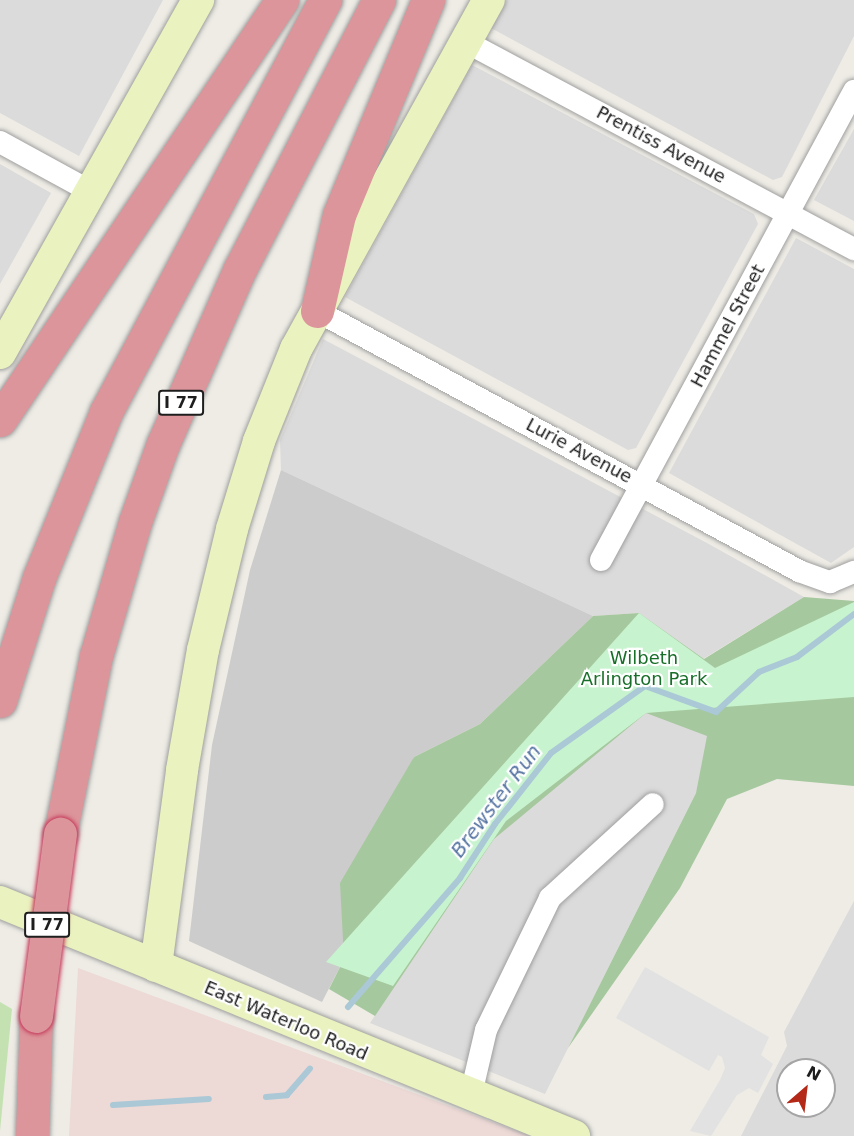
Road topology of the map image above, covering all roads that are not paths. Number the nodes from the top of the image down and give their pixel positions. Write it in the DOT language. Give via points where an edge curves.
graph roads {
  1 [pos="198,0"];
  2 [pos="282,0"];
  3 [pos="325,0"];
  4 [pos="379,0"];
  5 [pos="428,0"];
  6 [pos="489,0"];
  7 [pos="468,43"];
  8 [pos="854,91"];
  9 [pos="0,142"];
  10 [pos="90,191"];
  11 [pos="787,215"];
  12 [pos="854,249"];
  13 [pos="317,311"];
  14 [pos="0,353"];
  15 [pos="0,420"];
  16 [pos="642,485"];
  17 [pos="601,560"];
  18 [pos="849,575"];
  19 [pos="22,633"];
  20 [pos="0,689"];
  21 [pos="0,701"];
  22 [pos="653,804"];
  23 [pos="0,902"];
  24 [pos="156,966"];
  25 [pos="471,1094"];
  26 [pos="32,1136"];
  27 [pos="574,1136"];
  1 -- 10 [label="main road"];
  2 -- 15 [label="highway"];
  3 -- 19 [label="highway" via="106,412 63,514"];
  4 -- 26 [label="highway, I 77, bridge" via="240,269 163,444 135,522 96,656 60,834 36,1016"];
  5 -- 13 [label="highway" via="339,215"];
  6 -- 7 [label="main road"];
  7 -- 11 [label="street, Prentiss Avenue"];
  7 -- 13 [label="main road"];
  8 -- 11 [label="street, Hammel Street"];
  9 -- 10 [label="street"];
  10 -- 14 [label="main road"];
  11 -- 12 [label="street, Prentiss Avenue"];
  11 -- 16 [label="street, Hammel Street"];
  13 -- 16 [label="street, Lurie Avenue"];
  13 -- 24 [label="main road" via="275,397 232,529 203,650"];
  16 -- 17 [label="street, Hammel Street"];
  16 -- 18 [label="street, Lurie Avenue" via="799,571 830,582"];
  19 -- 20 [label="highway"];
  19 -- 21 [label="highway"];
  22 -- 25 [label="street" via="550,898 486,1030"];
  23 -- 24 [label="main road, East Waterloo Road"];
  24 -- 25 [label="main road, East Waterloo Road"];
  25 -- 27 [label="main road, East Waterloo Road"];
}
